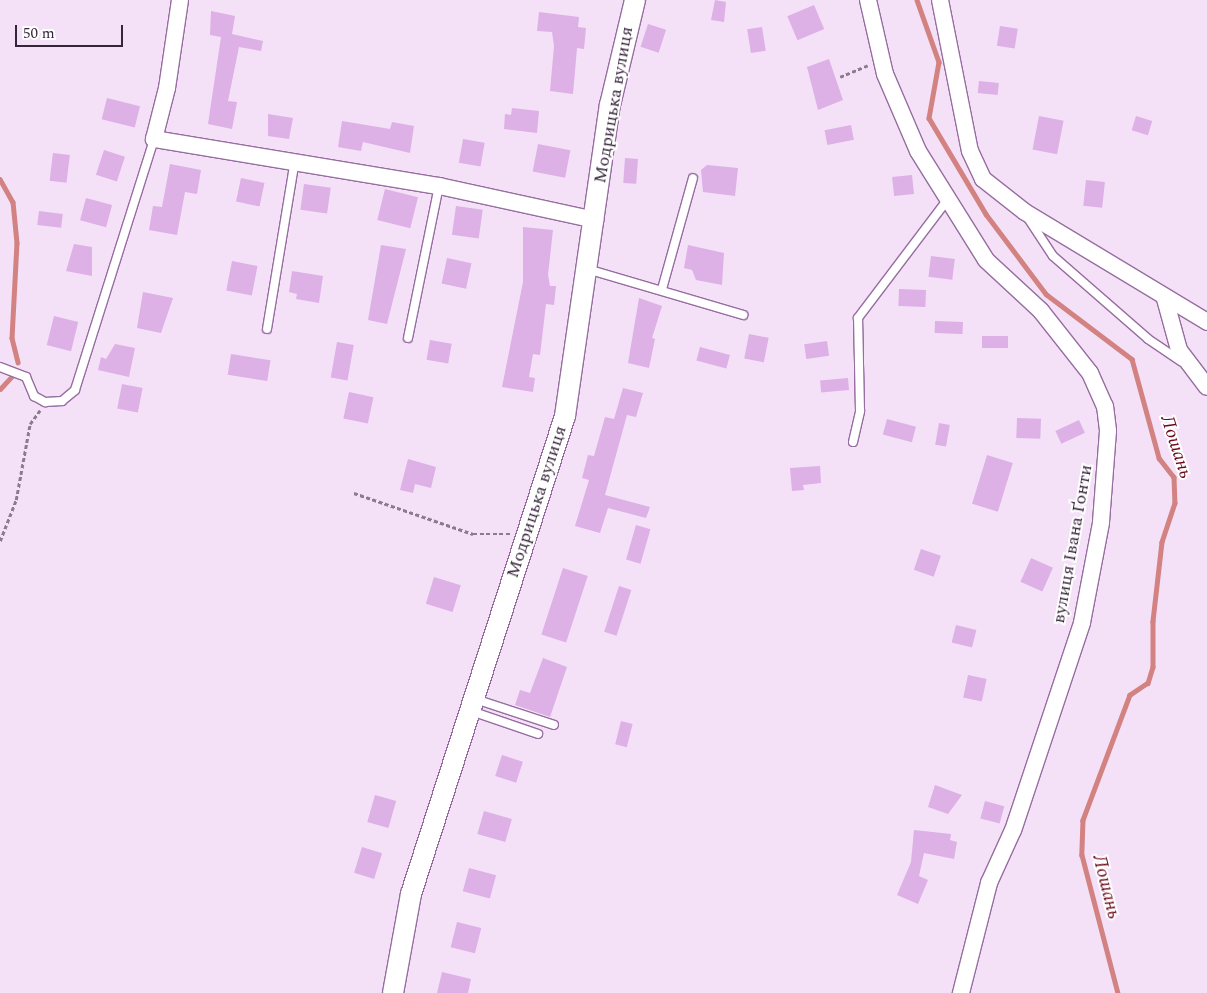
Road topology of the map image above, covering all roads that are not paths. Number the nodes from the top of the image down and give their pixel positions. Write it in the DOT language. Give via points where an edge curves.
graph roads {
  1 [pos="180,0"];
  2 [pos="635,0"];
  3 [pos="868,0"];
  4 [pos="940,0"];
  5 [pos="154,139"];
  6 [pos="295,160"];
  7 [pos="693,178"];
  8 [pos="439,186"];
  9 [pos="949,198"];
  10 [pos="1025,212"];
  11 [pos="595,220"];
  12 [pos="587,269"];
  13 [pos="662,289"];
  14 [pos="1165,299"];
  15 [pos="744,315"];
  16 [pos="1207,322"];
  17 [pos="267,329"];
  18 [pos="408,338"];
  19 [pos="0,367"];
  20 [pos="1191,368"];
  21 [pos="1207,387"];
  22 [pos="852,442"];
  23 [pos="472,705"];
  24 [pos="554,725"];
  25 [pos="538,734"];
  26 [pos="393,993"];
  27 [pos="961,993"];
  1 -- 5 [label="street" via="168,88"];
  2 -- 11 [label="street, Модрицька вулиця" via="617,65"];
  3 -- 9 [label="street, вулиця Івана Ґонти" via="882,59 918,151"];
  4 -- 10 [label="street" via="970,151 983,178"];
  5 -- 6 [label="street"];
  5 -- 19 [label="lane" via="75,390 62,401 45,402 34,396 26,377"];
  6 -- 8 [label="street"];
  6 -- 17 [label="lane"];
  7 -- 13 [label="lane"];
  8 -- 11 [label="street"];
  8 -- 18 [label="lane"];
  9 -- 22 [label="lane" via="858,318 860,411"];
  9 -- 27 [label="street, вулиця Івана Ґонти" via="986,260 1041,312 1090,373 1105,406 1109,457 1082,623 1013,830 989,883"];
  10 -- 14 [label="street"];
  10 -- 20 [label="lane" via="1053,256 1148,339"];
  11 -- 12 [label="street, Модрицька вулиця"];
  12 -- 13 [label="lane"];
  12 -- 23 [label="street, Модрицька вулиця" via="574,381"];
  13 -- 15 [label="lane"];
  14 -- 16 [label="street"];
  14 -- 20 [label="street" via="1179,350"];
  20 -- 21 [label="street"];
  23 -- 24 [label="lane"];
  23 -- 25 [label="lane"];
  23 -- 26 [label="street, Модрицька вулиця" via="411,894"];
}
